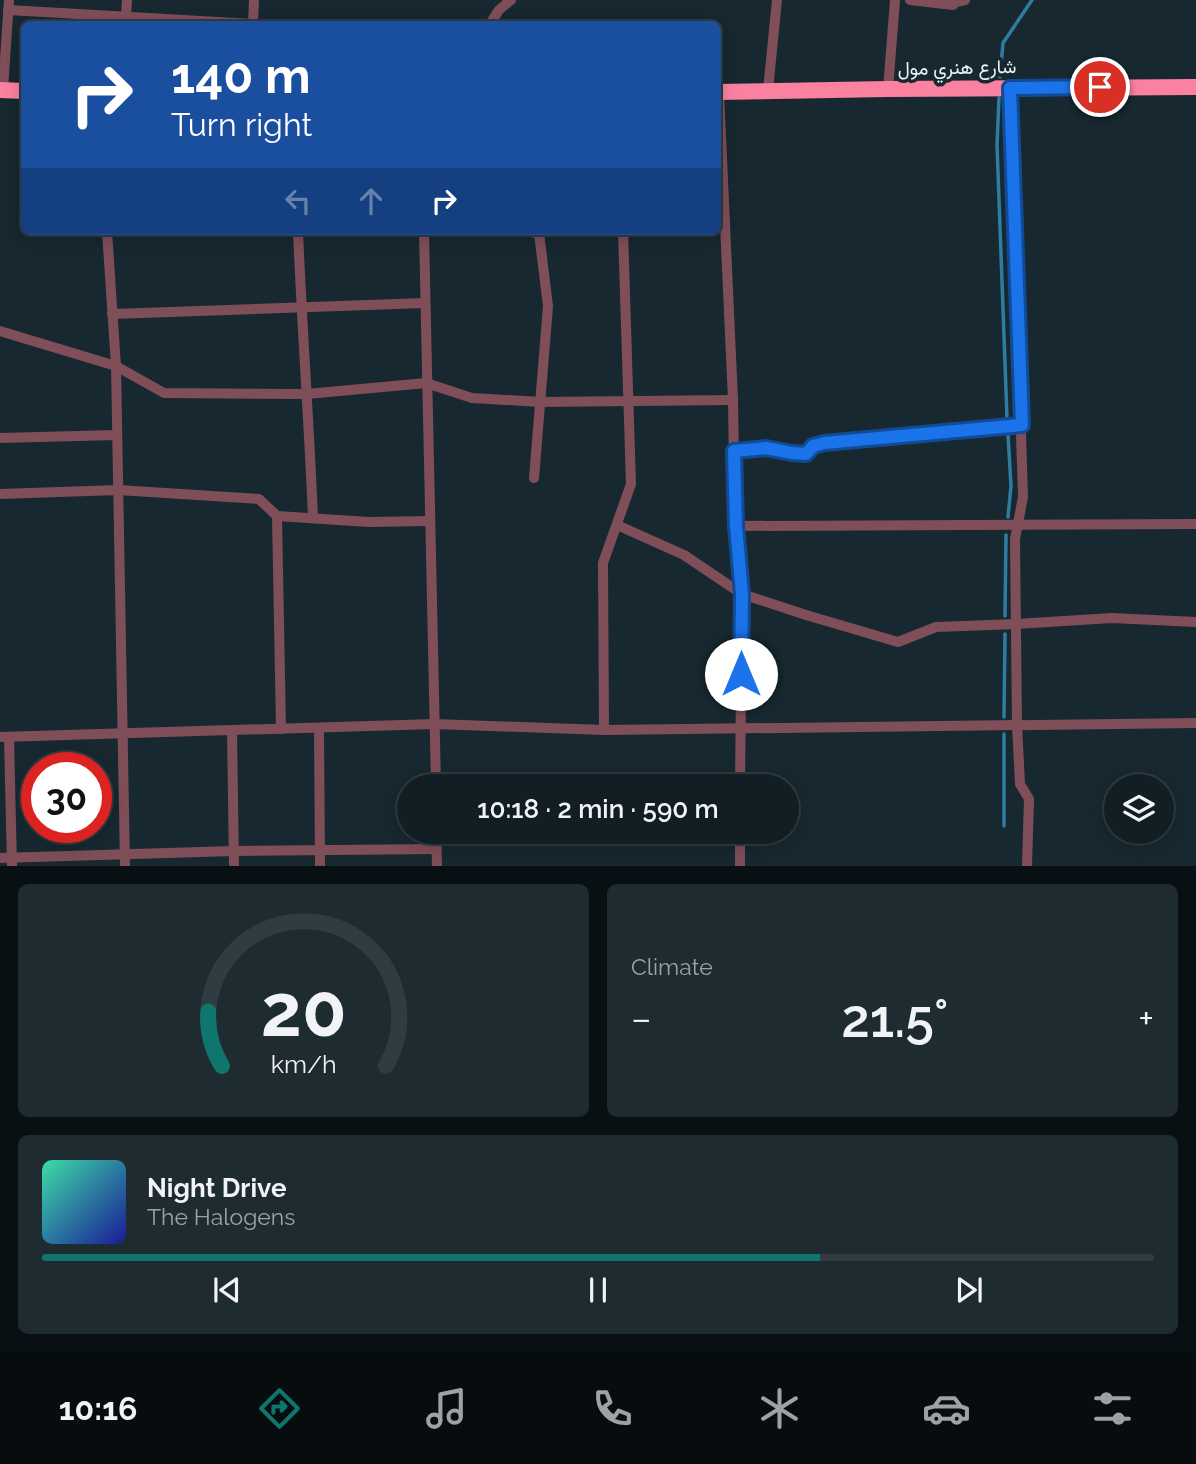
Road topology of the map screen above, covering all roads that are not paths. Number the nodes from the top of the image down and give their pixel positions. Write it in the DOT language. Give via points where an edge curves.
graph roads {
  1 [pos="127,0"];
  2 [pos="254,0"];
  3 [pos="511,0"];
  4 [pos="777,0"];
  5 [pos="895,0"];
  6 [pos="910,0"];
  7 [pos="965,0"];
  8 [pos="8,5"];
  9 [pos="499,5"];
  10 [pos="126,17"];
  11 [pos="199,21"];
  12 [pos="253,21"];
  13 [pos="491,21"];
  14 [pos="1196,87"];
  15 [pos="1010,88"];
  16 [pos="888,89"];
  17 [pos="1,90"];
  18 [pos="768,90"];
  19 [pos="21,91"];
  20 [pos="721,92"];
  21 [pos="721,215"];
  22 [pos="107,235"];
  23 [pos="298,235"];
  24 [pos="424,235"];
  25 [pos="539,235"];
  26 [pos="624,235"];
  27 [pos="425,303"];
  28 [pos="301,308"];
  29 [pos="112,314"];
  30 [pos="0,331"];
  31 [pos="116,366"];
  32 [pos="426,383"];
  33 [pos="307,394"];
  34 [pos="733,400"];
  35 [pos="628,401"];
  36 [pos="541,402"];
  37 [pos="1022,425"];
  38 [pos="117,435"];
  39 [pos="0,439"];
  40 [pos="734,451"];
  41 [pos="534,478"];
  42 [pos="118,490"];
  43 [pos="0,494"];
  44 [pos="277,516"];
  45 [pos="313,518"];
  46 [pos="430,521"];
  47 [pos="1196,524"];
  48 [pos="617,525"];
  49 [pos="736,526"];
  50 [pos="1018,526"];
  51 [pos="742,594"];
  52 [pos="1196,622"];
  53 [pos="1016,625"];
  54 [pos="1196,723"];
  55 [pos="435,724"];
  56 [pos="1017,725"];
  57 [pos="320,728"];
  58 [pos="741,728"];
  59 [pos="281,729"];
  60 [pos="604,730"];
  61 [pos="232,731"];
  62 [pos="122,734"];
  63 [pos="4,737"];
  64 [pos="436,774"];
  65 [pos="740,774"];
  66 [pos="437,844"];
  67 [pos="740,844"];
  68 [pos="437,849"];
  69 [pos="320,850"];
  70 [pos="234,851"];
  71 [pos="124,853"];
  72 [pos="8,860"];
  73 [pos="125,866"];
  74 [pos="234,866"];
  75 [pos="320,866"];
  76 [pos="437,866"];
  77 [pos="740,866"];
  78 [pos="1027,866"];
  1 -- 10 [label="street"];
  2 -- 12 [label="street"];
  3 -- 9 [label="street"];
  4 -- 18 [label="street"];
  5 -- 16 [label="street"];
  6 -- 7 [label="street" via="953,5"];
  8 -- 10 [label="street"];
  8 -- 17 [label="street"];
  9 -- 13 [label="street"];
  10 -- 11 [label="street"];
  14 -- 15 [label="highway, شارع هنري مول"];
  15 -- 16 [label="highway, شارع هنري مول"];
  15 -- 37 [label="street"];
  16 -- 18 [label="highway, شارع هنري مول"];
  17 -- 19 [label="highway"];
  18 -- 20 [label="highway, شارع هنري مول"];
  21 -- 34 [label="street"];
  22 -- 29 [label="street"];
  23 -- 28 [label="street"];
  24 -- 27 [label="street"];
  25 -- 36 [label="street" via="548,306"];
  26 -- 35 [label="street"];
  27 -- 28 [label="street"];
  27 -- 32 [label="street"];
  28 -- 29 [label="street"];
  28 -- 33 [label="street"];
  29 -- 31 [label="street"];
  30 -- 31 [label="street"];
  31 -- 33 [label="street" via="164,393"];
  31 -- 38 [label="street"];
  32 -- 33 [label="street"];
  32 -- 36 [label="street" via="472,397"];
  32 -- 46 [label="street"];
  33 -- 45 [label="street"];
  34 -- 35 [label="street"];
  34 -- 40 [label="street"];
  35 -- 36 [label="street"];
  35 -- 48 [label="street" via="631,484"];
  36 -- 41 [label="street"];
  37 -- 40 [label="street" via="824,443 806,454 766,448"];
  37 -- 50 [label="street" via="1023,497"];
  38 -- 39 [label="street"];
  38 -- 42 [label="street"];
  40 -- 49 [label="street"];
  42 -- 43 [label="street"];
  42 -- 44 [label="street" via="259,499"];
  42 -- 62 [label="street"];
  44 -- 45 [label="street"];
  44 -- 59 [label="street"];
  45 -- 46 [label="street"];
  46 -- 55 [label="street"];
  47 -- 50 [label="street"];
  48 -- 51 [label="street" via="684,555"];
  48 -- 60 [label="street" via="603,563"];
  49 -- 50 [label="street"];
  49 -- 51 [label="street"];
  50 -- 53 [label="street"];
  51 -- 53 [label="street" via="898,642 936,627"];
  51 -- 58 [label="street"];
  52 -- 53 [label="street" via="1112,618"];
  53 -- 56 [label="street"];
  54 -- 56 [label="street"];
  55 -- 57 [label="street"];
  55 -- 60 [label="street"];
  55 -- 64 [label="street"];
  56 -- 58 [label="street"];
  56 -- 78 [label="street" via="1020,784 1029,799"];
  57 -- 59 [label="street"];
  57 -- 69 [label="street"];
  58 -- 60 [label="street"];
  58 -- 65 [label="street"];
  59 -- 61 [label="street"];
  61 -- 62 [label="street"];
  61 -- 70 [label="street"];
  62 -- 63 [label="street"];
  62 -- 71 [label="street"];
  63 -- 72 [label="street"];
  66 -- 68 [label="street"];
  67 -- 77 [label="street"];
  68 -- 69 [label="street"];
  68 -- 76 [label="street"];
  69 -- 70 [label="street"];
  69 -- 75 [label="street"];
  70 -- 71 [label="street"];
  70 -- 74 [label="street"];
  71 -- 72 [label="street"];
  71 -- 73 [label="street"];
}
